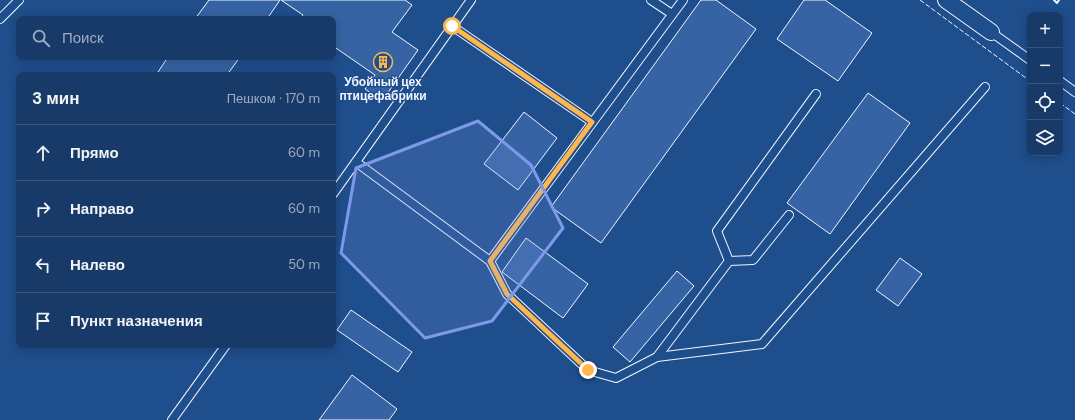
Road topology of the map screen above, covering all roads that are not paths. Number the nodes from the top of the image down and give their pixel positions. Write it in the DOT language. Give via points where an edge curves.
graph roads {
  1 [pos="19,0"];
  2 [pos="471,0"];
  3 [pos="651,0"];
  4 [pos="682,0"];
  5 [pos="946,0"];
  6 [pos="672,14"];
  7 [pos="0,19"];
  8 [pos="452,26"];
  9 [pos="992,32"];
  10 [pos="1027,58"];
  11 [pos="1063,83"];
  12 [pos="985,87"];
  13 [pos="1075,92"];
  14 [pos="816,94"];
  15 [pos="592,122"];
  16 [pos="356,162"];
  17 [pos="336,190"];
  18 [pos="789,215"];
  19 [pos="490,261"];
  20 [pos="729,261"];
  21 [pos="224,348"];
  22 [pos="657,357"];
  23 [pos="172,420"];
  1 -- 7 [label="lane"];
  2 -- 8 [label="lane"];
  3 -- 6 [label="lane"];
  4 -- 6 [label="lane"];
  5 -- 9 [label="street"];
  6 -- 15 [label="lane"];
  8 -- 15 [label="lane"];
  8 -- 16 [label="lane"];
  9 -- 10 [label="lane"];
  11 -- 13 [label="lane"];
  12 -- 22 [label="lane" via="762,344"];
  14 -- 20 [label="lane" via="717,231"];
  15 -- 19 [label="lane"];
  16 -- 17 [label="lane"];
  16 -- 19 [label="lane"];
  18 -- 20 [label="lane" via="754,260"];
  19 -- 22 [label="lane" via="507,294 588,370 616,378"];
  20 -- 22 [label="lane"];
  21 -- 23 [label="lane"];
}
